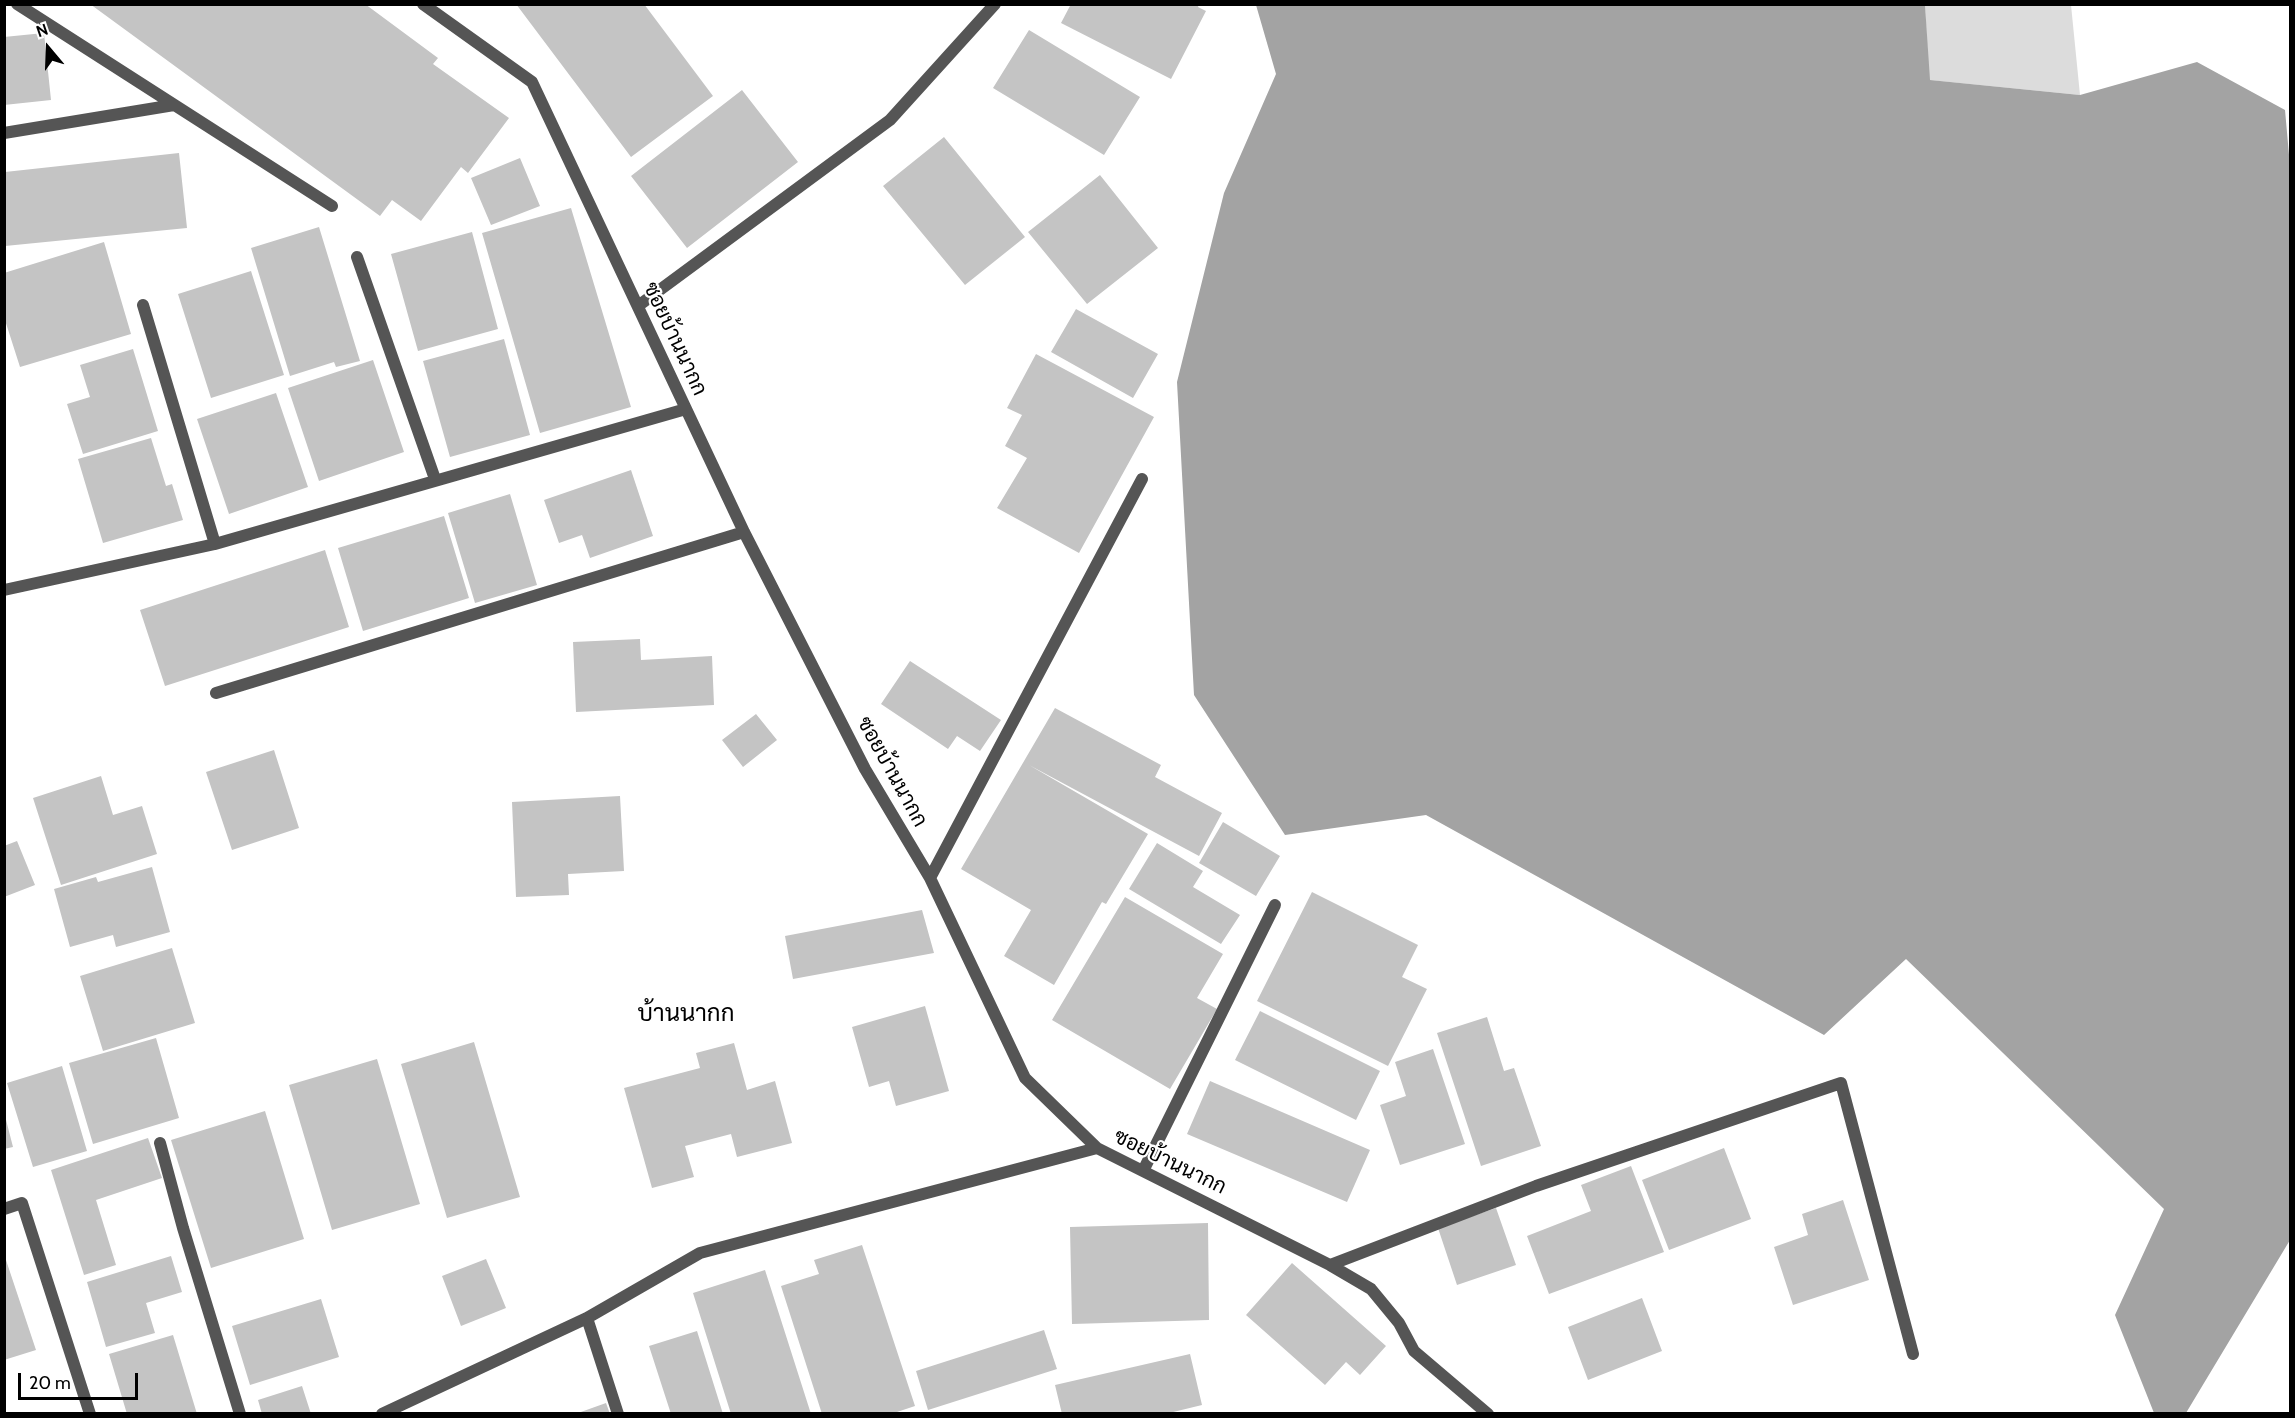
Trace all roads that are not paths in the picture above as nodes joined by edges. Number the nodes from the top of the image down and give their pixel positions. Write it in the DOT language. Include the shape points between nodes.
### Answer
graph roads {
  1 [pos="16,4"];
  2 [pos="423,4"];
  3 [pos="994,4"];
  4 [pos="174,105"];
  5 [pos="4,133"];
  6 [pos="332,206"];
  7 [pos="357,257"];
  8 [pos="143,304"];
  9 [pos="638,306"];
  10 [pos="686,409"];
  11 [pos="435,479"];
  12 [pos="1142,479"];
  13 [pos="744,532"];
  14 [pos="215,544"];
  15 [pos="4,590"];
  16 [pos="216,693"];
  17 [pos="930,878"];
  18 [pos="1275,905"];
  19 [pos="160,1143"];
  20 [pos="1096,1148"];
  21 [pos="1144,1169"];
  22 [pos="4,1209"];
  23 [pos="1330,1265"];
  24 [pos="587,1318"];
  25 [pos="1913,1354"];
  26 [pos="90,1413"];
  27 [pos="240,1413"];
  28 [pos="382,1413"];
  29 [pos="618,1413"];
  30 [pos="1488,1413"];
  1 -- 4 [label="street"];
  2 -- 9 [label="street, ซอยบ้านนากก" via="532,82"];
  3 -- 9 [label="street" via="890,120"];
  4 -- 5 [label="street"];
  4 -- 6 [label="street"];
  7 -- 11 [label="street"];
  8 -- 14 [label="street"];
  9 -- 10 [label="street, ซอยบ้านนากก"];
  10 -- 11 [label="street"];
  10 -- 13 [label="street, ซอยบ้านนากก"];
  11 -- 14 [label="street"];
  12 -- 17 [label="street"];
  13 -- 16 [label="street"];
  13 -- 17 [label="street, ซอยบ้านนากก" via="865,769"];
  14 -- 15 [label="street"];
  17 -- 20 [label="street, ซอยบ้านนากก" via="1025,1078"];
  18 -- 21 [label="street"];
  19 -- 27 [label="street"];
  20 -- 21 [label="street, ซอยบ้านนากก"];
  20 -- 24 [label="street" via="700,1253"];
  21 -- 23 [label="street, ซอยบ้านนากก"];
  22 -- 26 [label="street" via="22,1203"];
  23 -- 25 [label="street" via="1536,1185 1841,1083"];
  23 -- 30 [label="street, ซอยบ้านนากก" via="1371,1289 1399,1323 1414,1351"];
  24 -- 28 [label="street"];
  24 -- 29 [label="street"];
}
